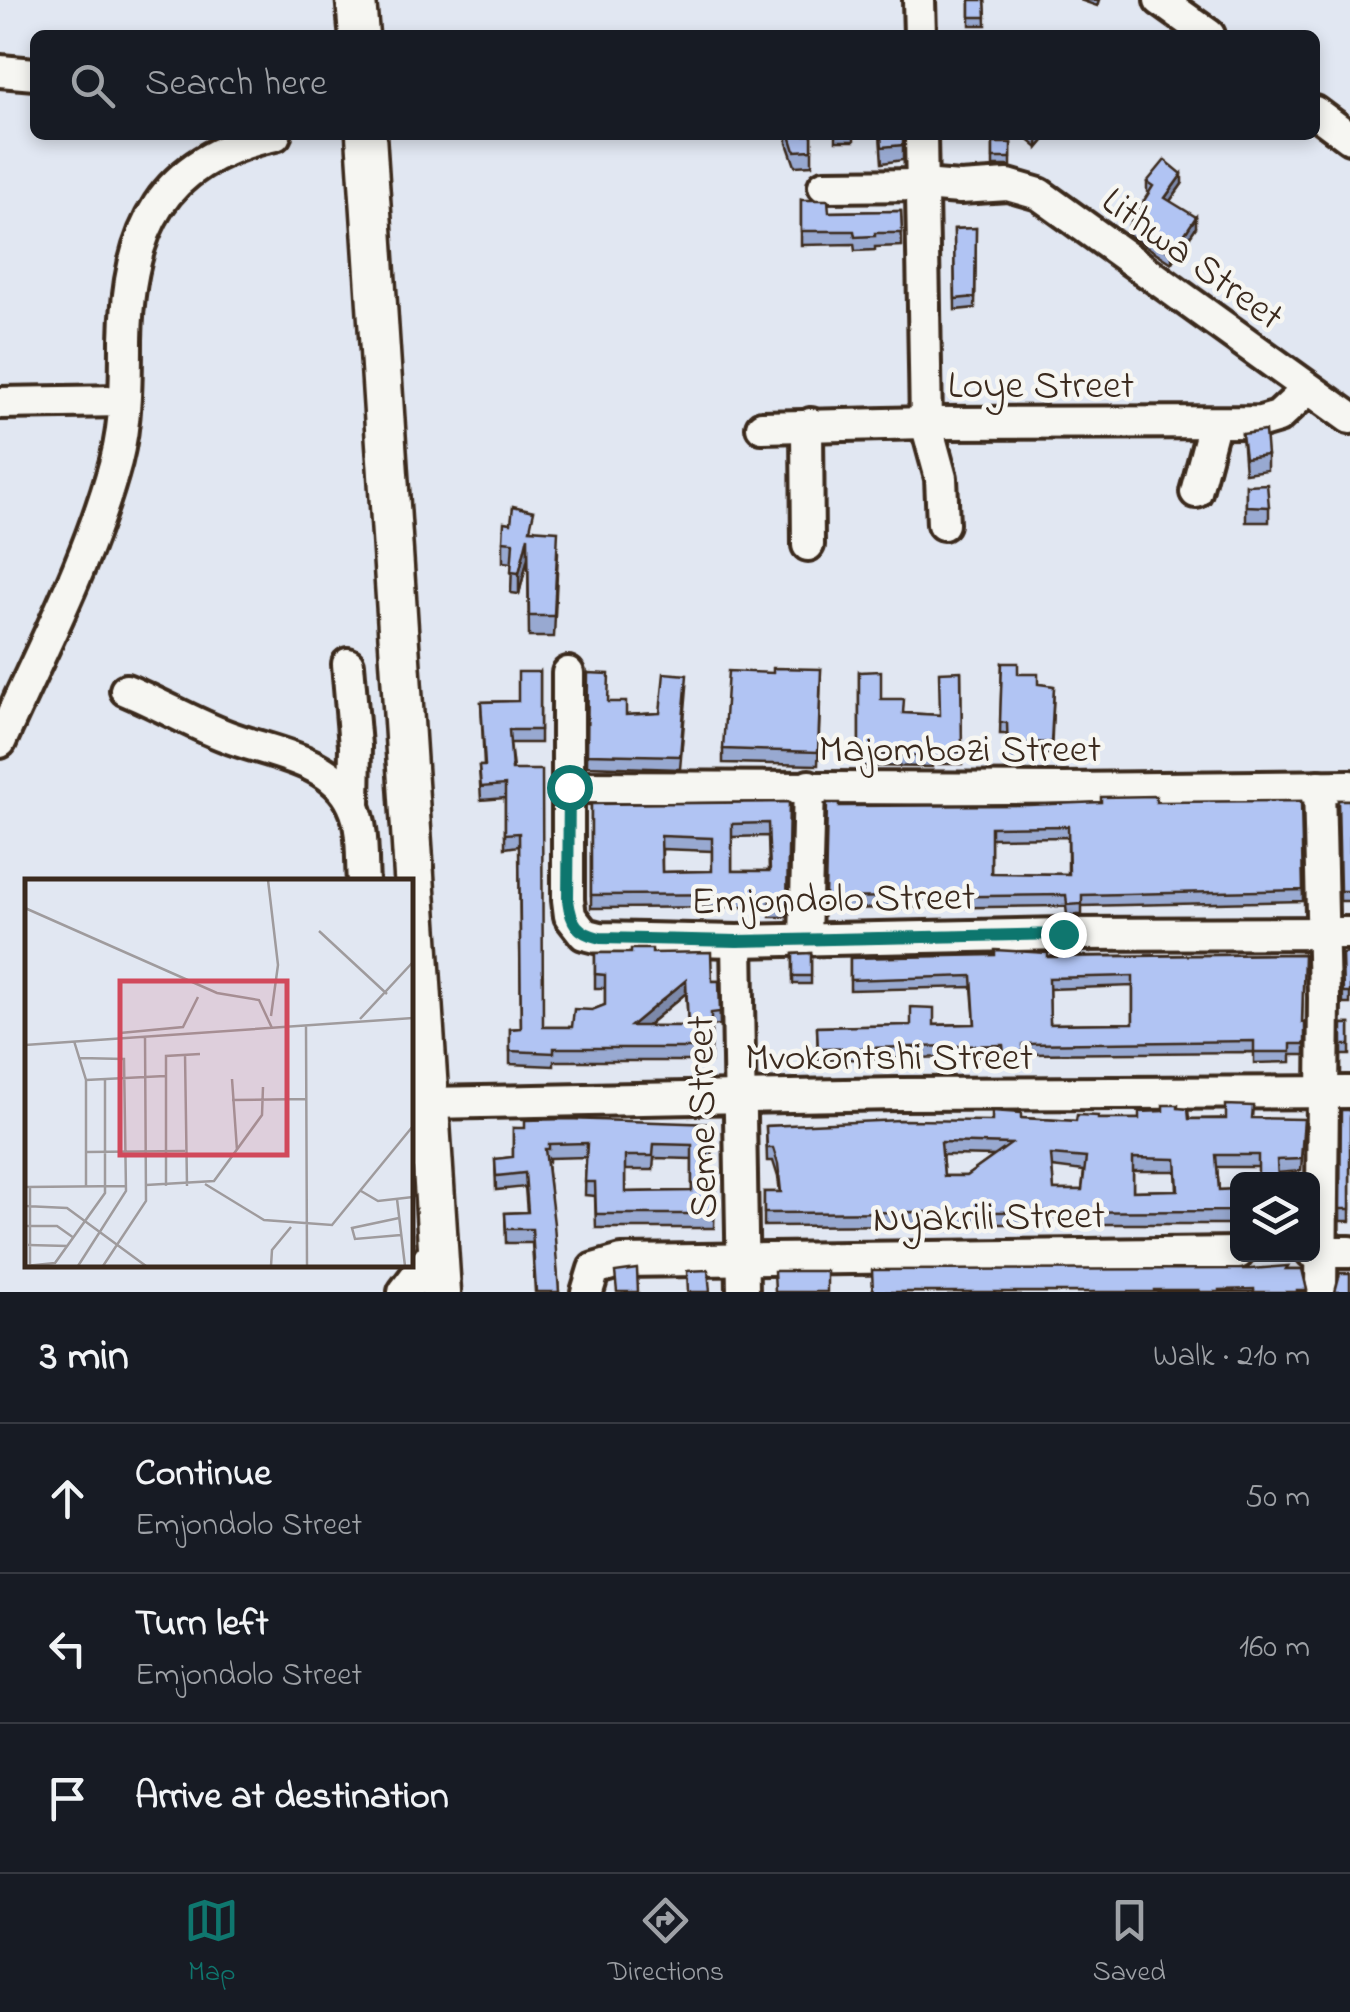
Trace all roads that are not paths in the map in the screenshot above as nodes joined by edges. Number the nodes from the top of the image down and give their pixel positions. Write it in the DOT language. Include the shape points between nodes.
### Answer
graph roads {
  1 [pos="356,0"];
  2 [pos="920,0"];
  3 [pos="1160,0"];
  4 [pos="359,30"];
  5 [pos="920,30"];
  6 [pos="1202,30"];
  7 [pos="0,71"];
  8 [pos="30,74"];
  9 [pos="1320,116"];
  10 [pos="1350,138"];
  11 [pos="258,140"];
  12 [pos="366,140"];
  13 [pos="921,140"];
  14 [pos="922,184"];
  15 [pos="824,186"];
  16 [pos="1308,389"];
  17 [pos="124,401"];
  18 [pos="0,403"];
  19 [pos="1350,418"];
  20 [pos="926,423"];
  21 [pos="811,424"];
  22 [pos="1214,424"];
  23 [pos="762,427"];
  24 [pos="1196,492"];
  25 [pos="943,524"];
  26 [pos="808,545"];
  27 [pos="348,664"];
  28 [pos="568,674"];
  29 [pos="11,686"];
  30 [pos="126,690"];
  31 [pos="0,742"];
  32 [pos="809,786"];
  33 [pos="1319,786"];
  34 [pos="1350,786"];
  35 [pos="569,787"];
  36 [pos="354,805"];
  37 [pos="363,879"];
  38 [pos="1335,932"];
  39 [pos="806,939"];
  40 [pos="737,941"];
  41 [pos="1336,1092"];
  42 [pos="741,1096"];
  43 [pos="429,1103"];
  44 [pos="438,1247"];
  45 [pos="1230,1252"];
  46 [pos="1328,1252"];
  47 [pos="742,1258"];
  48 [pos="394,1267"];
  49 [pos="402,1292"];
  50 [pos="441,1292"];
  51 [pos="587,1292"];
  52 [pos="743,1292"];
  53 [pos="1321,1292"];
  1 -- 4 [label="main road"];
  2 -- 5 [label="street"];
  3 -- 6 [label="street"];
  7 -- 8 [label="street"];
  9 -- 10 [label="street"];
  11 -- 17 [label="street" via="216,152 176,180 149,218 130,300"];
  12 -- 43 [label="main road"];
  13 -- 14 [label="street"];
  14 -- 15 [label="street, Lithwa Street"];
  14 -- 16 [label="street, Lithwa Street" via="1008,184 1039,194"];
  14 -- 20 [label="street"];
  16 -- 19 [label="street, Lithwa Street"];
  16 -- 22 [label="street, Loye Street" via="1278,418"];
  17 -- 18 [label="street"];
  17 -- 29 [label="street" via="108,490"];
  20 -- 21 [label="street, Loye Street"];
  20 -- 22 [label="street, Loye Street"];
  20 -- 25 [label="street" via="941,478"];
  21 -- 23 [label="street, Loye Street"];
  21 -- 26 [label="street"];
  22 -- 24 [label="street"];
  27 -- 36 [label="street"];
  28 -- 35 [label="street, Emjondolo Street"];
  29 -- 31 [label="street"];
  30 -- 36 [label="street" via="228,737 306,763 336,782"];
  32 -- 33 [label="street, Majombozi Street"];
  32 -- 35 [label="street, Majombozi Street"];
  32 -- 39 [label="street"];
  33 -- 34 [label="street, Majombozi Street"];
  33 -- 38 [label="street"];
  35 -- 40 [label="street, Emjondolo Street" via="568,900 576,927 600,938"];
  36 -- 37 [label="street"];
  38 -- 39 [label="street, Emjondolo Street"];
  38 -- 41 [label="street" via="1324,998"];
  39 -- 40 [label="street, Emjondolo Street"];
  40 -- 42 [label="street, Seme Street"];
  41 -- 42 [label="street, Mvokontshi Street"];
  41 -- 46 [label="street"];
  42 -- 43 [label="street, Mvokontshi Street"];
  42 -- 47 [label="street, Seme Street"];
  43 -- 44 [label="main road"];
  44 -- 49 [label="street"];
  44 -- 50 [label="main road"];
  45 -- 47 [label="street, Nyakrili Street"];
  46 -- 53 [label="street"];
  47 -- 51 [label="street, Nyakrili Street" via="622,1260 594,1269"];
  47 -- 52 [label="street, Seme Street"];
  48 -- 49 [label="street"];
}
